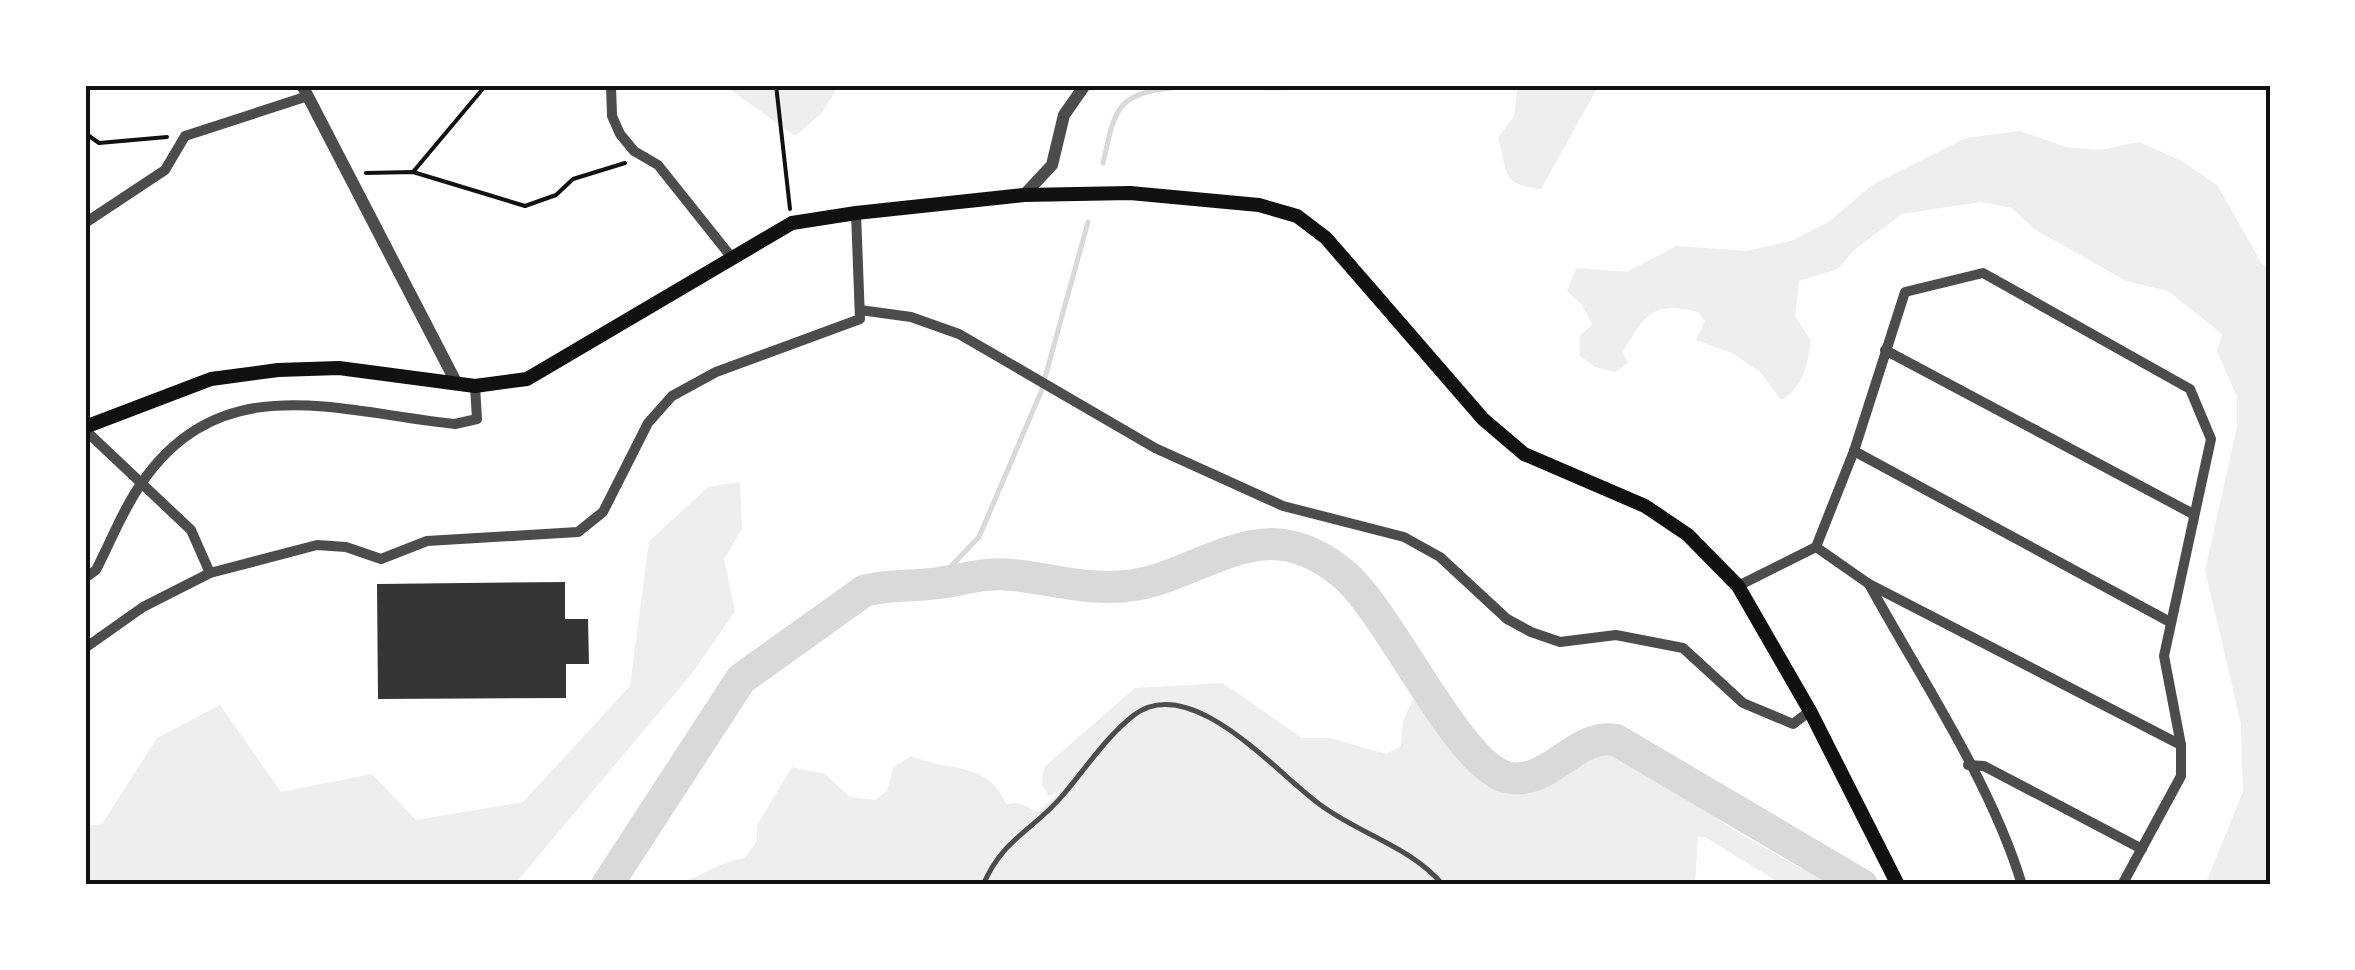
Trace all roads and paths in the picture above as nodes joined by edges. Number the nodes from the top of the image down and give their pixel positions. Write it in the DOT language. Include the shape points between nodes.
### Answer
graph roads {
  1 [pos="486,85"];
  2 [pos="611,85"];
  3 [pos="776,85"];
  4 [pos="1085,85"];
  5 [pos="305,90"];
  6 [pos="85,133"];
  7 [pos="184,136"];
  8 [pos="628,162"];
  9 [pos="346,171"];
  10 [pos="413,172"];
  11 [pos="1024,194"];
  12 [pos="856,213"];
  13 [pos="85,223"];
  14 [pos="792,224"];
  15 [pos="733,259"];
  16 [pos="860,310"];
  17 [pos="1886,350"];
  18 [pos="457,384"];
  19 [pos="475,386"];
  20 [pos="85,429"];
  21 [pos="1854,451"];
  22 [pos="142,482"];
  23 [pos="2192,514"];
  24 [pos="1816,546"];
  25 [pos="210,573"];
  26 [pos="85,578"];
  27 [pos="1869,584"];
  28 [pos="1738,586"];
  29 [pos="2170,622"];
  30 [pos="85,648"];
  31 [pos="1810,712"];
  32 [pos="2181,746"];
  33 [pos="1968,765"];
  34 [pos="2142,848"];
  35 [pos="983,885"];
  36 [pos="1443,885"];
  37 [pos="1898,885"];
  38 [pos="2022,885"];
  39 [pos="2122,885"];
  1 -- 10 [label="path"];
  2 -- 15 [label="street" via="620,134 658,164"];
  3 -- 14 [label="path"];
  4 -- 11 [label="street" via="1064,116 1052,165"];
  5 -- 7 [label="street"];
  5 -- 9 [label="street"];
  6 -- 7 [label="path" via="99,143"];
  7 -- 13 [label="street" via="166,170"];
  8 -- 10 [label="path" via="573,179 556,196 525,206"];
  9 -- 10 [label="path"];
  9 -- 18 [label="street"];
  11 -- 12 [label="main road"];
  11 -- 28 [label="main road" via="1130,194 1260,205 1298,216 1326,238 1483,419 1524,454 1645,506 1688,535"];
  12 -- 14 [label="main road"];
  12 -- 16 [label="street"];
  14 -- 15 [label="main road"];
  15 -- 19 [label="main road" via="526,380"];
  16 -- 25 [label="street" via="860,319 716,372 672,396 648,423 603,512 578,532 427,541 381,559 317,544"];
  16 -- 31 [label="street" via="911,317 959,334 1205,474 1283,506 1404,537 1440,557 1530,632 1560,642 1616,635 1684,648 1742,703 1793,724"];
  17 -- 21 [label="street"];
  17 -- 23 [label="street"];
  17 -- 23 [label="street" via="1904,292 1983,273 2190,388 2211,438"];
  18 -- 19 [label="main road"];
  18 -- 20 [label="main road" via="339,368 278,370 212,379"];
  19 -- 22 [label="street" via="477,418 455,424 298,403 239,408 179,438"];
  20 -- 22 [label="street"];
  21 -- 24 [label="street"];
  21 -- 29 [label="street"];
  22 -- 25 [label="street" via="191,530"];
  22 -- 26 [label="street" via="96,570"];
  23 -- 29 [label="street"];
  24 -- 27 [label="street"];
  24 -- 28 [label="street"];
  25 -- 30 [label="street"];
  27 -- 32 [label="street"];
  27 -- 33 [label="street"];
  28 -- 31 [label="main road"];
  29 -- 32 [label="street" via="2164,656"];
  31 -- 37 [label="main road"];
  32 -- 34 [label="street" via="2181,776"];
  33 -- 34 [label="street" via="1984,766"];
  33 -- 38 [label="street"];
  34 -- 39 [label="street"];
  35 -- 36 [label="lane" via="1000,850 1052,808 1108,739 1138,712 1159,706 1210,717 1322,806 1416,859"];
}
